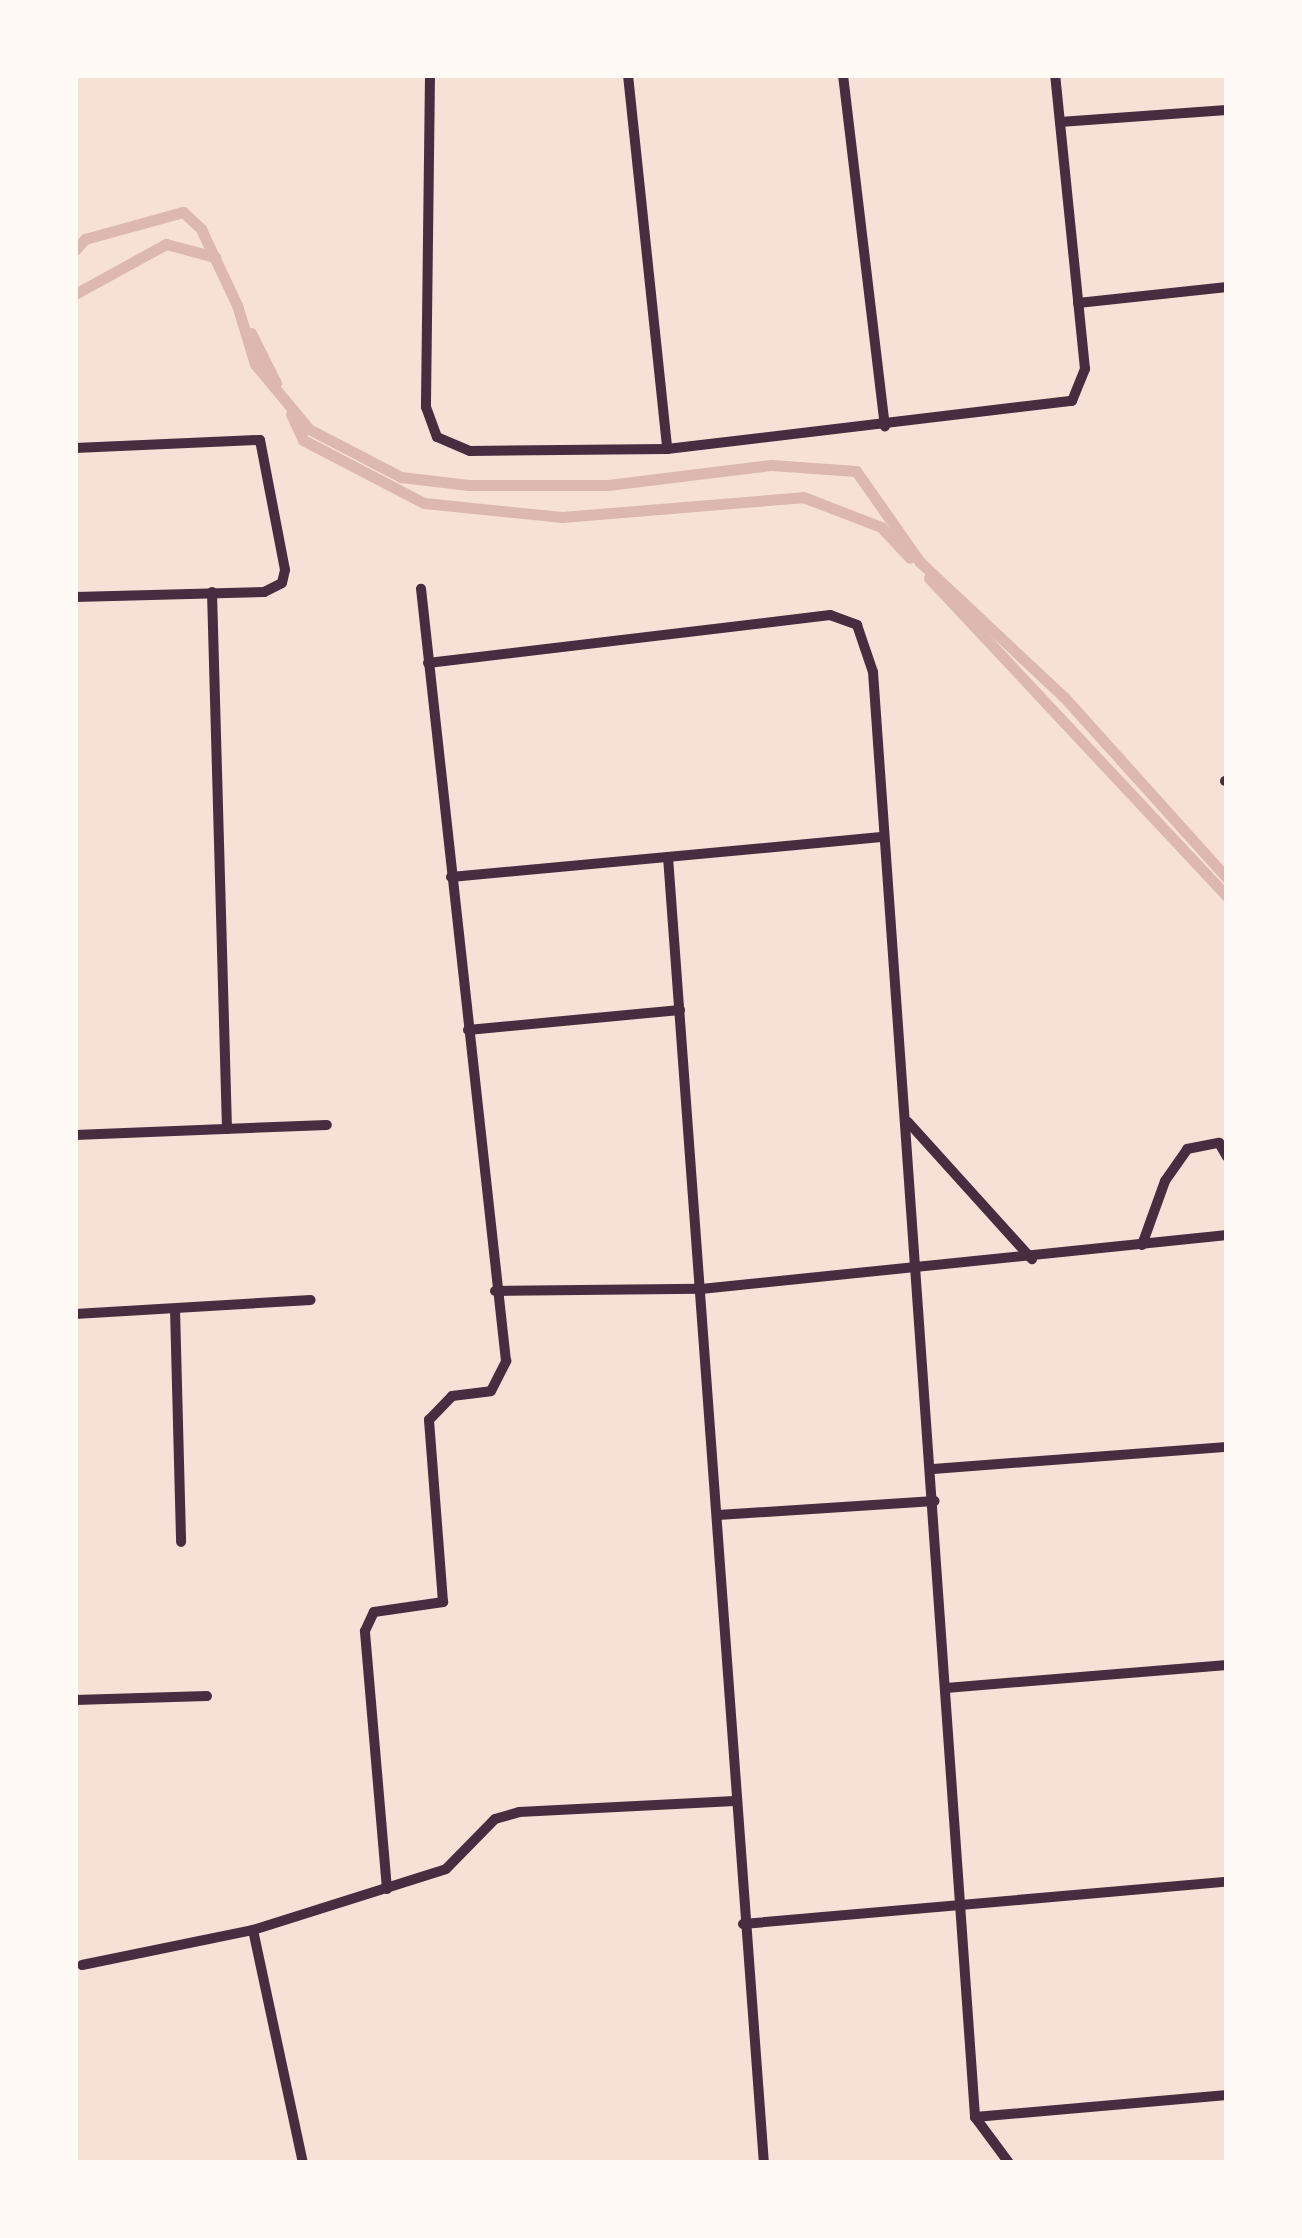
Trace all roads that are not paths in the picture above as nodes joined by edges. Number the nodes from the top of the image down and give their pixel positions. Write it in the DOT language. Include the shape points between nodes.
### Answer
graph roads {
  1 [pos="430,75"];
  2 [pos="628,75"];
  3 [pos="843,75"];
  4 [pos="1055,75"];
  5 [pos="1227,110"];
  6 [pos="1060,122"];
  7 [pos="1227,287"];
  8 [pos="1078,303"];
  9 [pos="885,427"];
  10 [pos="75,448"];
  11 [pos="667,449"];
  12 [pos="420,589"];
  13 [pos="212,592"];
  14 [pos="75,597"];
  15 [pos="428,663"];
  16 [pos="881,838"];
  17 [pos="668,857"];
  18 [pos="451,877"];
  19 [pos="680,1010"];
  20 [pos="468,1030"];
  21 [pos="907,1120"];
  22 [pos="327,1126"];
  23 [pos="227,1129"];
  24 [pos="75,1135"];
  25 [pos="1227,1157"];
  26 [pos="1227,1234"];
  27 [pos="1142,1245"];
  28 [pos="1032,1259"];
  29 [pos="920,1269"];
  30 [pos="701,1289"];
  31 [pos="496,1291"];
  32 [pos="311,1300"];
  33 [pos="175,1308"];
  34 [pos="75,1314"];
  35 [pos="1227,1447"];
  36 [pos="933,1469"];
  37 [pos="935,1501"];
  38 [pos="718,1515"];
  39 [pos="181,1542"];
  40 [pos="1227,1666"];
  41 [pos="946,1688"];
  42 [pos="206,1696"];
  43 [pos="75,1700"];
  44 [pos="735,1801"];
  45 [pos="1227,1882"];
  46 [pos="386,1889"];
  47 [pos="960,1905"];
  48 [pos="743,1924"];
  49 [pos="253,1930"];
  50 [pos="82,1966"];
  51 [pos="1227,2095"];
  52 [pos="974,2117"];
  53 [pos="303,2163"];
  54 [pos="764,2163"];
  55 [pos="1009,2163"];
  1 -- 11 [label="street" via="426,406 436,437 470,451"];
  2 -- 11 [label="street"];
  3 -- 9 [label="street"];
  4 -- 6 [label="street"];
  5 -- 6 [label="street"];
  6 -- 8 [label="street"];
  7 -- 8 [label="street"];
  8 -- 9 [label="street" via="1084,379 1072,402"];
  9 -- 11 [label="street"];
  10 -- 13 [label="street" via="260,440 284,580 264,592"];
  12 -- 15 [label="street"];
  13 -- 14 [label="street"];
  13 -- 23 [label="street"];
  15 -- 16 [label="street" via="830,615 848,619 858,625 874,672"];
  15 -- 18 [label="street"];
  16 -- 17 [label="street"];
  16 -- 21 [label="street"];
  17 -- 18 [label="street"];
  17 -- 19 [label="street"];
  18 -- 20 [label="street"];
  19 -- 20 [label="street"];
  19 -- 30 [label="street"];
  20 -- 31 [label="street"];
  21 -- 28 [label="street"];
  21 -- 29 [label="street"];
  22 -- 23 [label="street"];
  23 -- 24 [label="street"];
  25 -- 27 [label="street" via="1219,1143 1187,1149 1166,1181"];
  26 -- 27 [label="street"];
  27 -- 28 [label="street"];
  28 -- 29 [label="street"];
  29 -- 30 [label="street"];
  29 -- 36 [label="street"];
  30 -- 31 [label="street"];
  30 -- 38 [label="street"];
  31 -- 46 [label="street" via="506,1361 500,1378 491,1390 452,1396 429,1420 443,1602 374,1612 366,1631"];
  32 -- 33 [label="street"];
  33 -- 34 [label="street"];
  33 -- 39 [label="street"];
  35 -- 36 [label="street"];
  36 -- 37 [label="street"];
  37 -- 38 [label="street"];
  37 -- 41 [label="street"];
  38 -- 44 [label="street"];
  40 -- 41 [label="street"];
  41 -- 47 [label="street"];
  42 -- 43 [label="street"];
  44 -- 46 [label="street" via="519,1812 495,1819 446,1869"];
  44 -- 48 [label="street"];
  45 -- 47 [label="street"];
  46 -- 49 [label="street"];
  47 -- 48 [label="street"];
  47 -- 52 [label="street"];
  48 -- 54 [label="street"];
  49 -- 50 [label="street"];
  49 -- 53 [label="street"];
  51 -- 52 [label="street"];
  52 -- 55 [label="street"];
}
